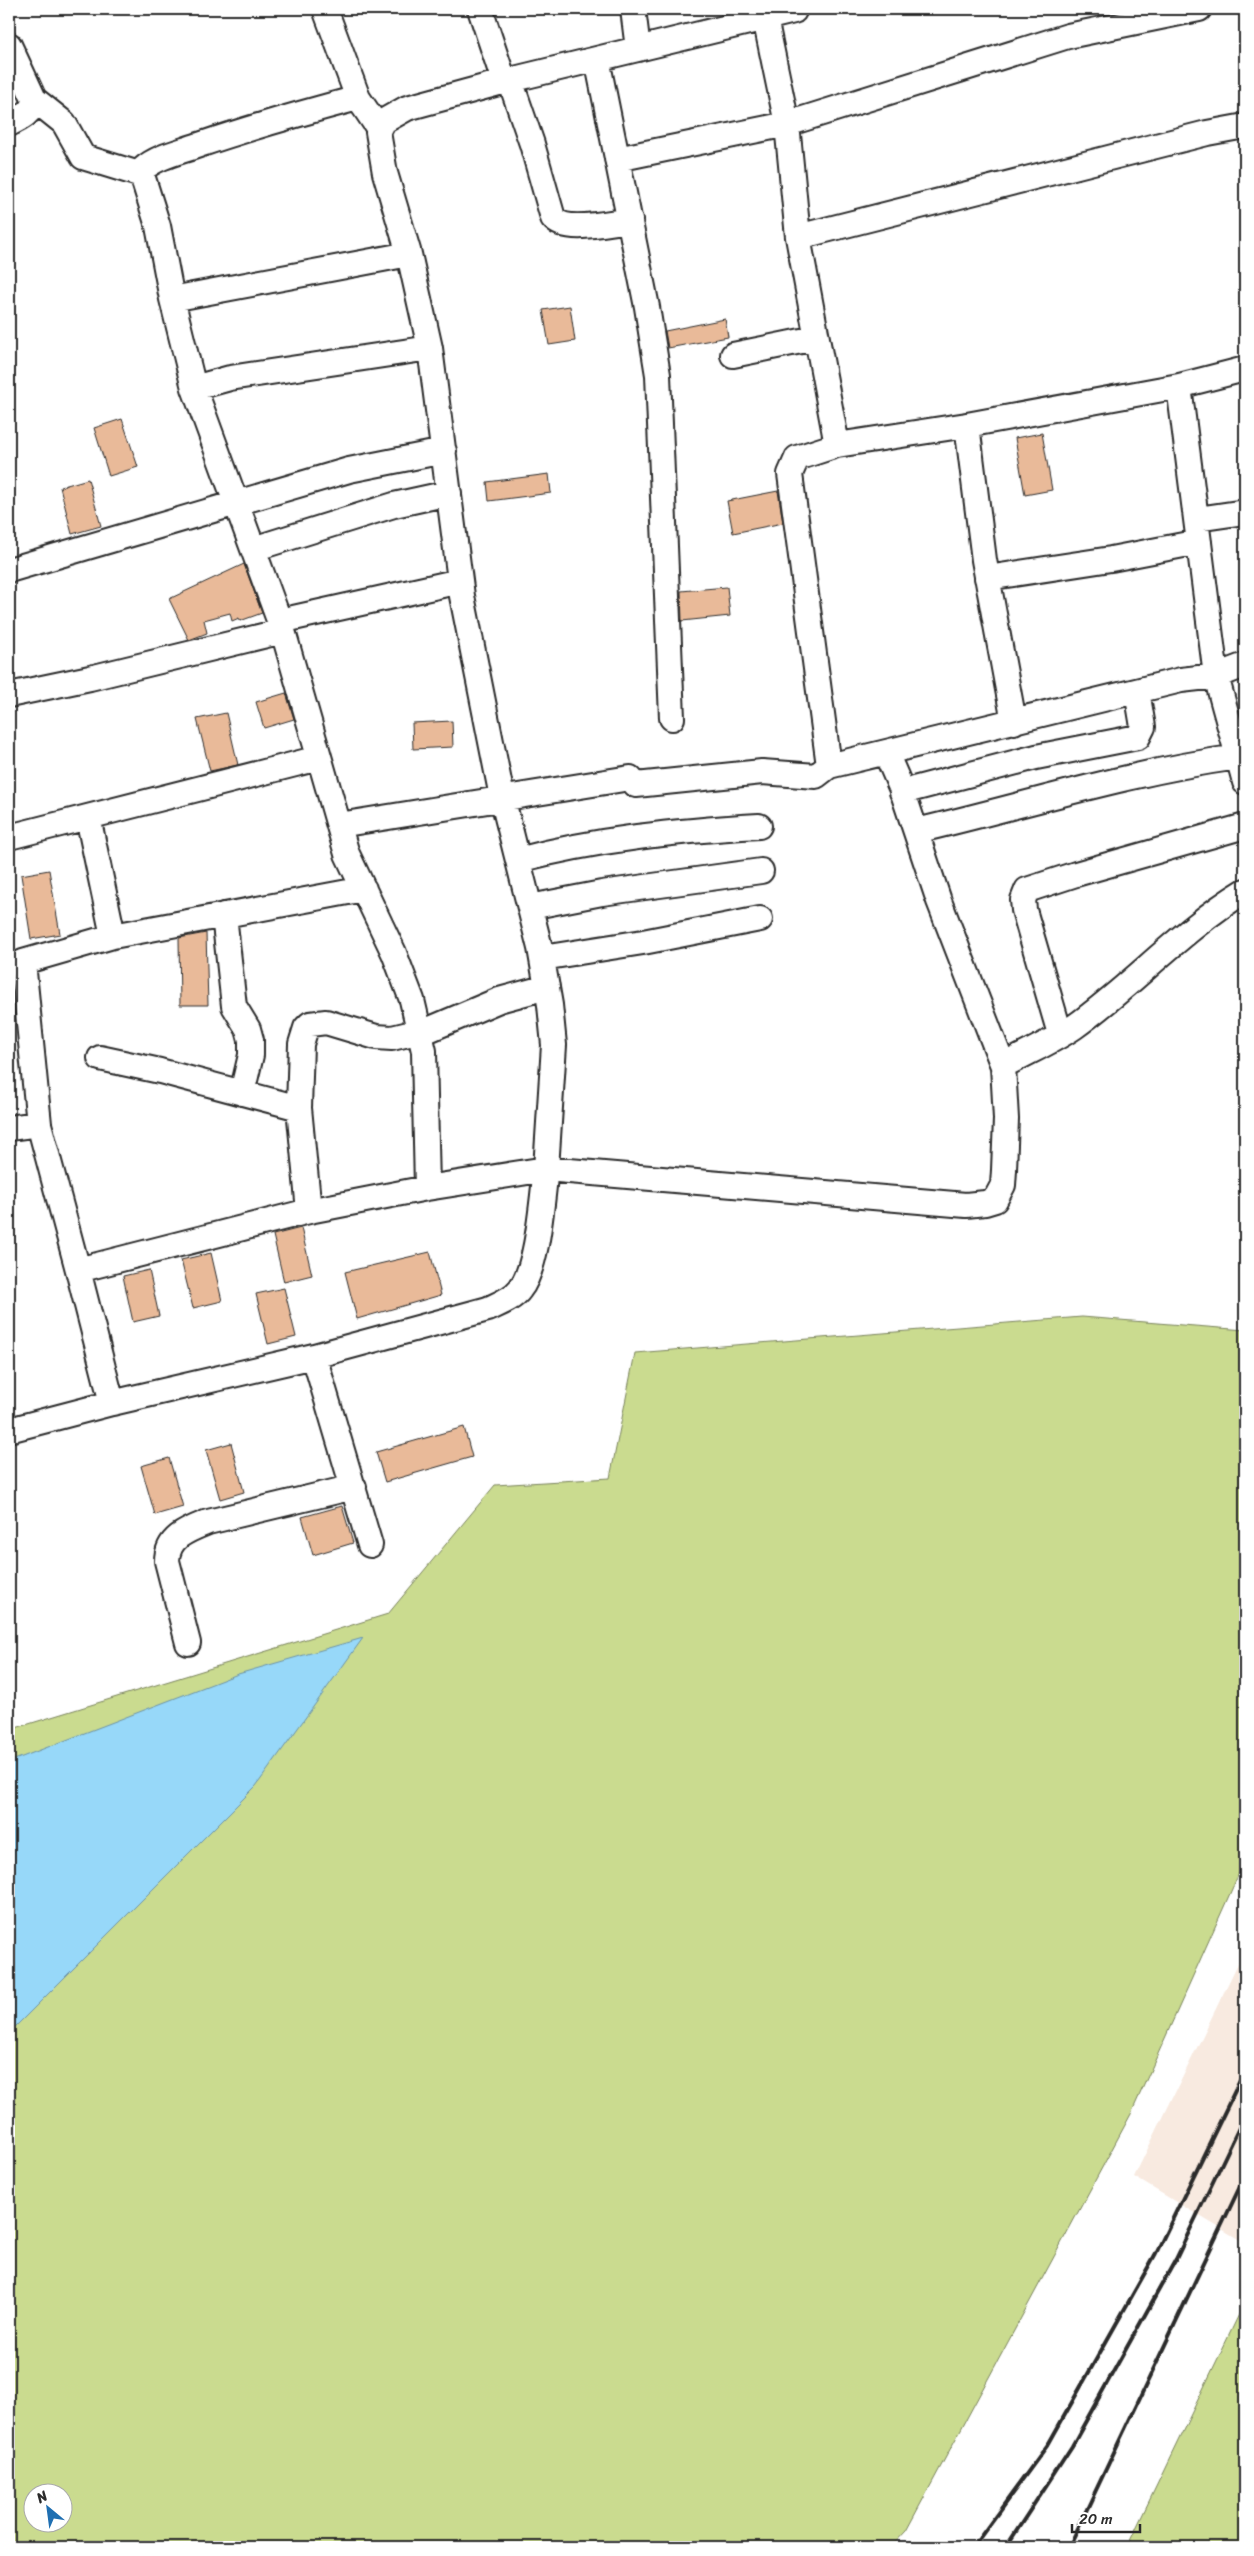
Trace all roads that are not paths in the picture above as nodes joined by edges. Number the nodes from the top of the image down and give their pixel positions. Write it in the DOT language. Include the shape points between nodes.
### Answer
graph roads {
  1 [pos="325,9"];
  2 [pos="480,9"];
  3 [pos="633,9"];
  4 [pos="794,9"];
  5 [pos="1199,9"];
  6 [pos="764,18"];
  7 [pos="638,49"];
  8 [pos="11,56"];
  9 [pos="597,59"];
  10 [pos="507,80"];
  11 [pos="358,98"];
  12 [pos="34,99"];
  13 [pos="9,124"];
  14 [pos="787,124"];
  15 [pos="1245,126"];
  16 [pos="379,129"];
  17 [pos="617,159"];
  18 [pos="142,175"];
  19 [pos="630,220"];
  20 [pos="798,238"];
  21 [pos="409,254"];
  22 [pos="172,299"];
  23 [pos="816,338"];
  24 [pos="430,348"];
  25 [pos="733,355"];
  26 [pos="1245,369"];
  27 [pos="1179,386"];
  28 [pos="194,388"];
  29 [pos="968,425"];
  30 [pos="837,445"];
  31 [pos="444,451"];
  32 [pos="449,493"];
  33 [pos="238,503"];
  34 [pos="1245,512"];
  35 [pos="1198,530"];
  36 [pos="253,549"];
  37 [pos="9,570"];
  38 [pos="987,578"];
  39 [pos="460,581"];
  40 [pos="281,626"];
  41 [pos="1245,665"];
  42 [pos="1216,676"];
  43 [pos="1137,691"];
  44 [pos="9,694"];
  45 [pos="672,718"];
  46 [pos="1014,722"];
  47 [pos="886,753"];
  48 [pos="1238,756"];
  49 [pos="319,758"];
  50 [pos="829,766"];
  51 [pos="1245,782"];
  52 [pos="902,792"];
  53 [pos="502,797"];
  54 [pos="88,817"];
  55 [pos="339,825"];
  56 [pos="759,826"];
  57 [pos="1245,826"];
  58 [pos="916,831"];
  59 [pos="9,837"];
  60 [pos="518,860"];
  61 [pos="761,871"];
  62 [pos="364,889"];
  63 [pos="1245,891"];
  64 [pos="530,907"];
  65 [pos="224,915"];
  66 [pos="760,919"];
  67 [pos="113,936"];
  68 [pos="542,958"];
  69 [pos="16,963"];
  70 [pos="548,987"];
  71 [pos="19,1030"];
  72 [pos="421,1032"];
  73 [pos="1060,1034"];
  74 [pos="100,1058"];
  75 [pos="1003,1066"];
  76 [pos="242,1093"];
  77 [pos="299,1108"];
  78 [pos="39,1124"];
  79 [pos="9,1128"];
  80 [pos="546,1170"];
  81 [pos="426,1188"];
  82 [pos="309,1211"];
  83 [pos="78,1270"];
  84 [pos="314,1356"];
  85 [pos="112,1403"];
  86 [pos="9,1430"];
  87 [pos="354,1487"];
  88 [pos="370,1545"];
  89 [pos="188,1644"];
  1 -- 11 [label="street"];
  2 -- 10 [label="street"];
  3 -- 7 [label="street"];
  4 -- 6 [label="street"];
  5 -- 14 [label="street" via="1068,36"];
  6 -- 7 [label="street"];
  6 -- 14 [label="street"];
  7 -- 9 [label="street"];
  8 -- 12 [label="street"];
  9 -- 10 [label="street"];
  9 -- 17 [label="street"];
  10 -- 16 [label="street" via="407,108 384,121"];
  10 -- 19 [label="street" via="557,223 569,227"];
  11 -- 16 [label="street"];
  11 -- 18 [label="street" via="260,124 165,157 150,163"];
  12 -- 13 [label="street" via="30,110"];
  12 -- 18 [label="street" via="64,123 83,157"];
  14 -- 17 [label="street"];
  14 -- 20 [label="street"];
  15 -- 20 [label="street"];
  16 -- 21 [label="street" via="378,144"];
  17 -- 19 [label="street"];
  18 -- 22 [label="street" via="158,226"];
  19 -- 45 [label="street" via="658,375"];
  20 -- 23 [label="street"];
  21 -- 22 [label="street"];
  21 -- 24 [label="street"];
  22 -- 28 [label="street"];
  23 -- 25 [label="street"];
  23 -- 30 [label="street"];
  24 -- 28 [label="street" via="230,378"];
  24 -- 31 [label="street"];
  26 -- 27 [label="street"];
  27 -- 29 [label="street"];
  27 -- 35 [label="street"];
  28 -- 33 [label="street"];
  29 -- 30 [label="street"];
  29 -- 38 [label="street"];
  30 -- 50 [label="street" via="798,458 790,474"];
  31 -- 32 [label="street"];
  31 -- 33 [label="street" via="349,470"];
  32 -- 36 [label="street" via="394,505"];
  32 -- 39 [label="street"];
  33 -- 36 [label="street"];
  33 -- 37 [label="street"];
  34 -- 35 [label="street"];
  35 -- 38 [label="street" via="1111,559"];
  35 -- 42 [label="street"];
  36 -- 40 [label="street"];
  38 -- 46 [label="street"];
  39 -- 40 [label="street"];
  39 -- 53 [label="street"];
  40 -- 44 [label="street" via="90,678"];
  40 -- 49 [label="street"];
  41 -- 42 [label="street"];
  42 -- 43 [label="street" via="1181,680"];
  42 -- 48 [label="street"];
  43 -- 46 [label="street"];
  43 -- 52 [label="street" via="1143,727 1138,737 1036,756"];
  46 -- 47 [label="street"];
  47 -- 50 [label="street"];
  47 -- 52 [label="street"];
  48 -- 51 [label="street"];
  48 -- 58 [label="street" via="1168,767"];
  49 -- 54 [label="street"];
  49 -- 55 [label="street"];
  50 -- 53 [label="street" via="816,776 762,772 636,785 630,778"];
  52 -- 58 [label="street"];
  53 -- 55 [label="street"];
  53 -- 60 [label="street"];
  54 -- 59 [label="street"];
  54 -- 67 [label="street"];
  55 -- 62 [label="street" via="347,854"];
  56 -- 60 [label="street" via="581,844"];
  57 -- 73 [label="street" via="1027,890 1024,910"];
  58 -- 75 [label="street"];
  60 -- 64 [label="street"];
  61 -- 64 [label="street" via="650,885"];
  62 -- 65 [label="street"];
  62 -- 72 [label="street" via="394,953"];
  63 -- 73 [label="street" via="1220,906 1080,1022"];
  64 -- 68 [label="street"];
  65 -- 67 [label="street"];
  65 -- 76 [label="street" via="234,1006 251,1040 251,1055"];
  66 -- 68 [label="street"];
  67 -- 69 [label="street"];
  68 -- 70 [label="street"];
  69 -- 71 [label="street"];
  70 -- 72 [label="street" via="499,1000"];
  70 -- 80 [label="street" via="554,1045"];
  71 -- 78 [label="street"];
  72 -- 77 [label="street" via="401,1037 376,1037 326,1022 310,1024 303,1032"];
  72 -- 81 [label="street"];
  73 -- 75 [label="street"];
  74 -- 76 [label="street" via="160,1070"];
  75 -- 80 [label="street" via="1006,1119 1003,1185 995,1200 985,1203 966,1205"];
  76 -- 77 [label="street"];
  77 -- 82 [label="street"];
  78 -- 79 [label="street"];
  78 -- 83 [label="street"];
  80 -- 81 [label="street"];
  80 -- 84 [label="street" via="534,1254 520,1289 503,1303"];
  81 -- 82 [label="street"];
  82 -- 83 [label="street"];
  83 -- 85 [label="street"];
  84 -- 85 [label="street"];
  84 -- 87 [label="street"];
  85 -- 86 [label="street"];
  87 -- 88 [label="street"];
  87 -- 89 [label="street" via="208,1522 172,1541 167,1550 167,1560"];
}
